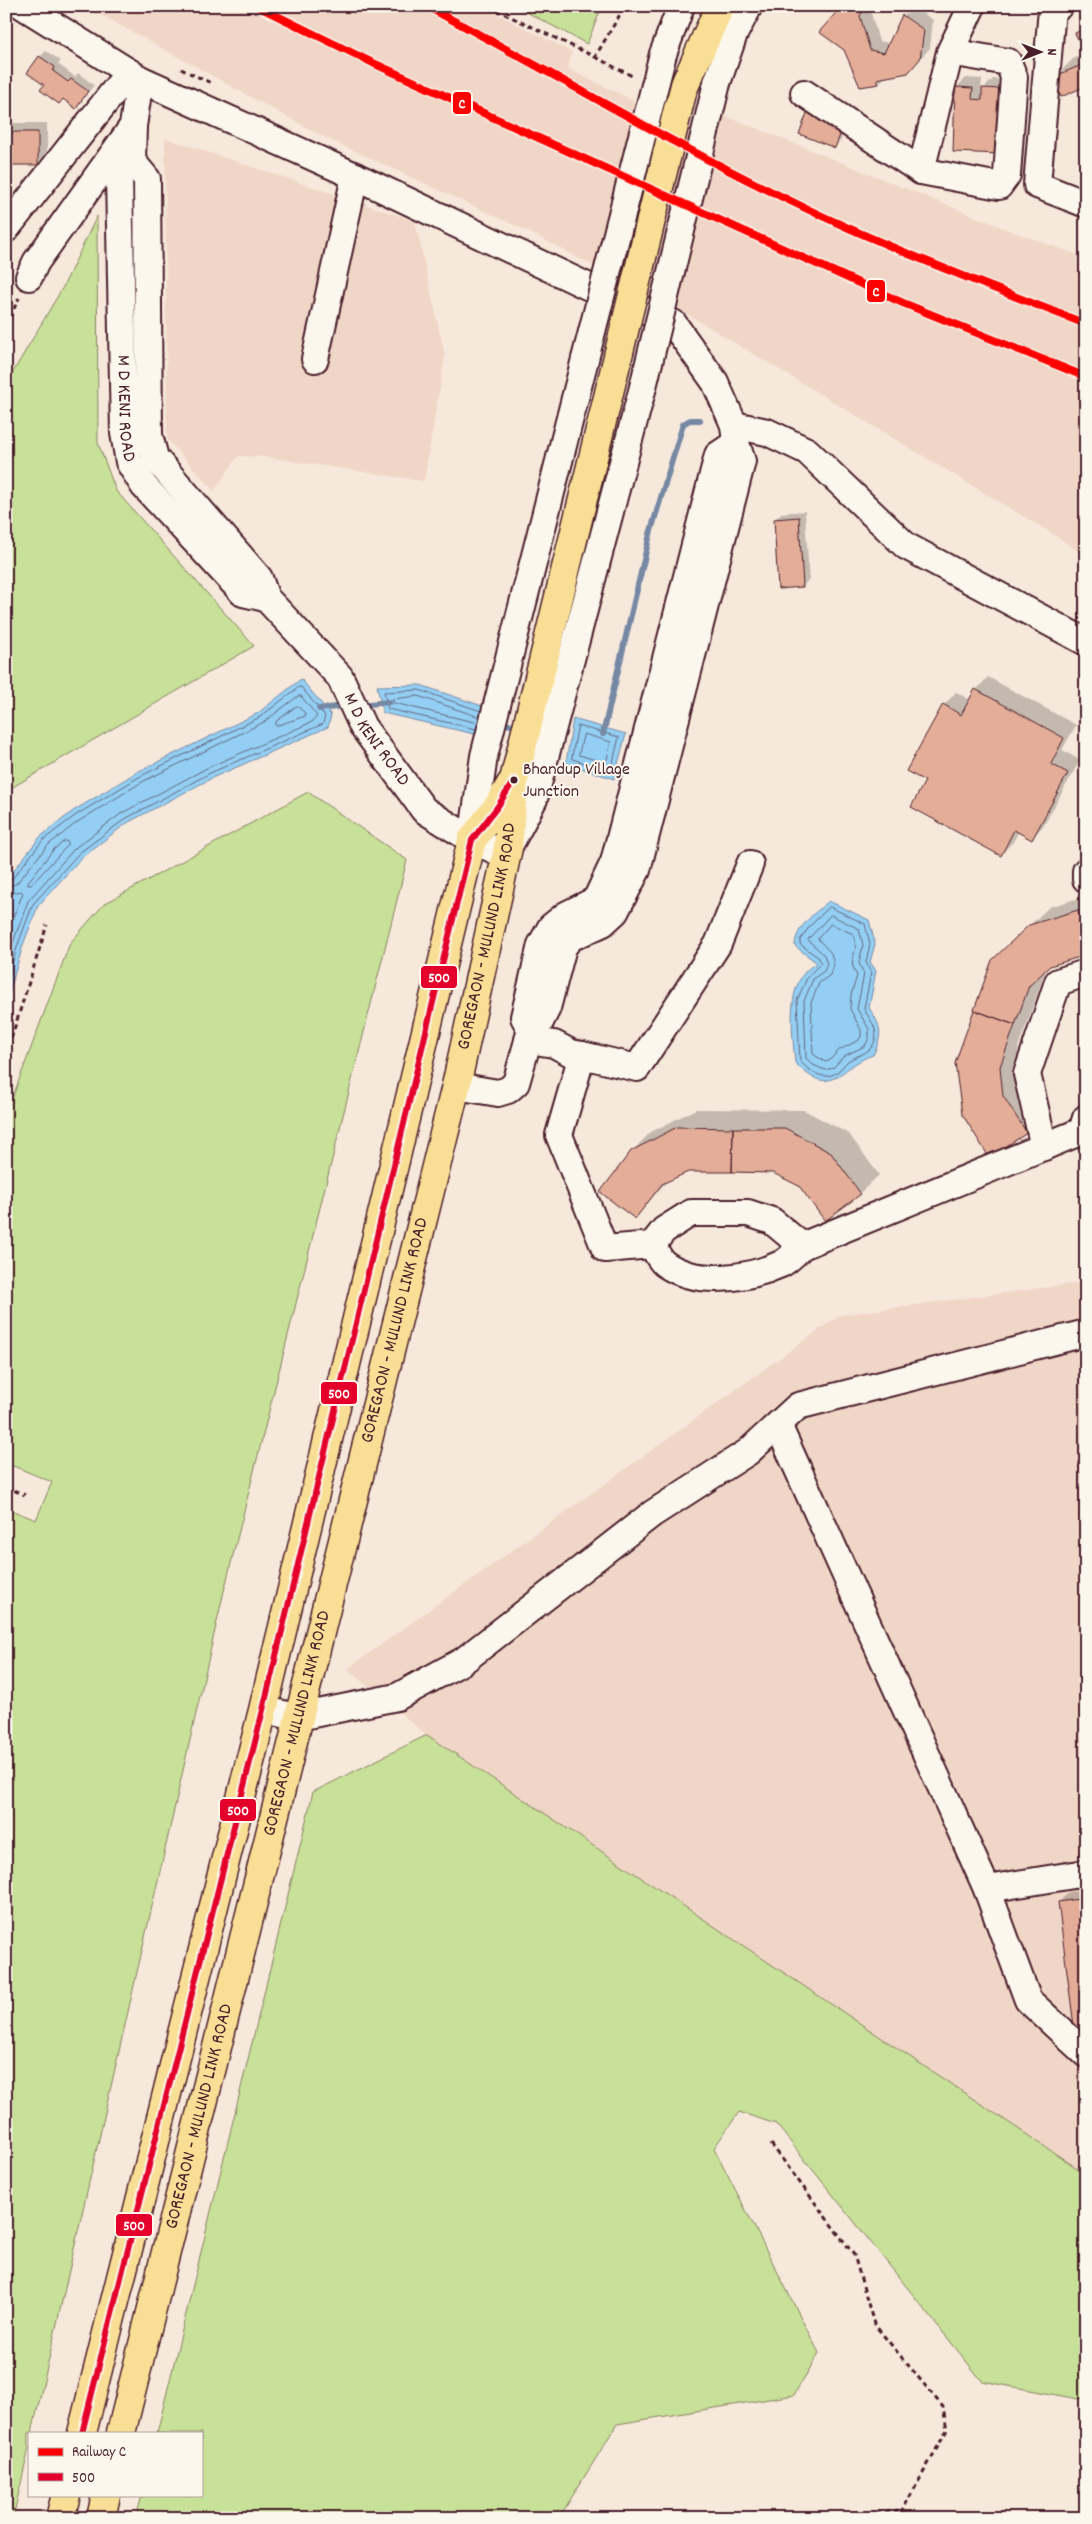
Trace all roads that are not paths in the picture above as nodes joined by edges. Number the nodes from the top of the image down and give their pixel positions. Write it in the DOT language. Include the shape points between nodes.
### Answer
graph roads {
  1 [pos="23,6"];
  2 [pos="682,6"];
  3 [pos="720,6"];
  4 [pos="749,6"];
  5 [pos="972,6"];
  6 [pos="1059,6"];
  7 [pos="950,52"];
  8 [pos="134,75"];
  9 [pos="804,93"];
  10 [pos="134,126"];
  11 [pos="921,171"];
  12 [pos="355,176"];
  13 [pos="1086,204"];
  14 [pos="6,229"];
  15 [pos="29,277"];
  16 [pos="315,359"];
  17 [pos="735,434"];
  18 [pos="1086,642"];
  19 [pos="547,706"];
  20 [pos="516,772"];
  21 [pos="472,840"];
  22 [pos="507,851"];
  23 [pos="750,864"];
  24 [pos="1086,871"];
  25 [pos="1086,879"];
  26 [pos="1086,972"];
  27 [pos="528,1041"];
  28 [pos="576,1054"];
  29 [pos="456,1086"];
  30 [pos="1086,1118"];
  31 [pos="1044,1147"];
  32 [pos="652,1245"];
  33 [pos="802,1246"];
  34 [pos="1086,1333"];
  35 [pos="778,1425"];
  36 [pos="263,1710"];
  37 [pos="298,1717"];
  38 [pos="1086,1873"];
  39 [pos="987,1889"];
  40 [pos="1086,2054"];
  41 [pos="82,2432"];
  42 [pos="122,2432"];
  43 [pos="66,2496"];
  44 [pos="106,2496"];
  45 [pos="60,2518"];
  46 [pos="101,2518"];
  1 -- 8 [label="street"];
  2 -- 21 [label="street, bridge" via="662,54 484,756"];
  3 -- 19 [label="main road, bridge" via="679,105 619,352"];
  4 -- 19 [label="street, bridge" via="734,34 717,84 643,387"];
  5 -- 7 [label="street"];
  6 -- 13 [label="street" via="1052,9 1037,185"];
  7 -- 11 [label="street"];
  7 -- 11 [label="street" via="1008,62 1014,78 1007,175 998,186"];
  8 -- 10 [label="street, M D KENI ROAD"];
  8 -- 12 [label="street"];
  8 -- 14 [label="street"];
  9 -- 11 [label="street"];
  10 -- 15 [label="street" via="36,262"];
  10 -- 21 [label="street, M D KENI ROAD" via="132,161 119,176 124,433 129,462 144,486 243,593 266,598 340,677 363,727 424,810"];
  12 -- 16 [label="street"];
  12 -- 17 [label="street" via="587,286 673,322 715,382"];
  17 -- 18 [label="street" via="767,432 807,451 906,546"];
  17 -- 27 [label="street" via="742,461 625,866 605,906 603,923 562,931 563,947 540,996 540,1022"];
  19 -- 20 [label="main road"];
  19 -- 22 [label="street" via="545,757 534,800"];
  20 -- 21 [label="main road, GOREGAON - MULUND LINK ROAD" via="498,806"];
  20 -- 22 [label="main road, GOREGAON - MULUND LINK ROAD"];
  21 -- 22 [label="street, M D KENI ROAD"];
  21 -- 36 [label="main road, GOREGAON - MULUND LINK ROAD"];
  22 -- 29 [label="main road, GOREGAON - MULUND LINK ROAD"];
  23 -- 28 [label="street" via="718,944 637,1068"];
  24 -- 25 [label="street"];
  26 -- 31 [label="street" via="1058,982 1027,1074"];
  27 -- 28 [label="street" via="550,1059"];
  27 -- 29 [label="street" via="516,1083 508,1090 498,1093"];
  28 -- 32 [label="street" via="559,1135 605,1249"];
  29 -- 37 [label="main road, GOREGAON - MULUND LINK ROAD"];
  30 -- 31 [label="street" via="1082,1131"];
  31 -- 33 [label="street"];
  32 -- 33 [label="street" via="664,1230 691,1214 748,1214 772,1221"];
  32 -- 33 [label="street" via="664,1264 688,1276 719,1278 746,1275 782,1263"];
  34 -- 35 [label="street" via="798,1406"];
  35 -- 37 [label="street" via="748,1452 652,1514 464,1661 397,1697"];
  35 -- 39 [label="street"];
  36 -- 37 [label="street"];
  36 -- 41 [label="main road, GOREGAON - MULUND LINK ROAD"];
  37 -- 42 [label="main road, GOREGAON - MULUND LINK ROAD"];
  38 -- 39 [label="street"];
  39 -- 40 [label="street" via="1028,2000"];
  43 -- 45 [label="main road"];
  44 -- 46 [label="main road"];
}
